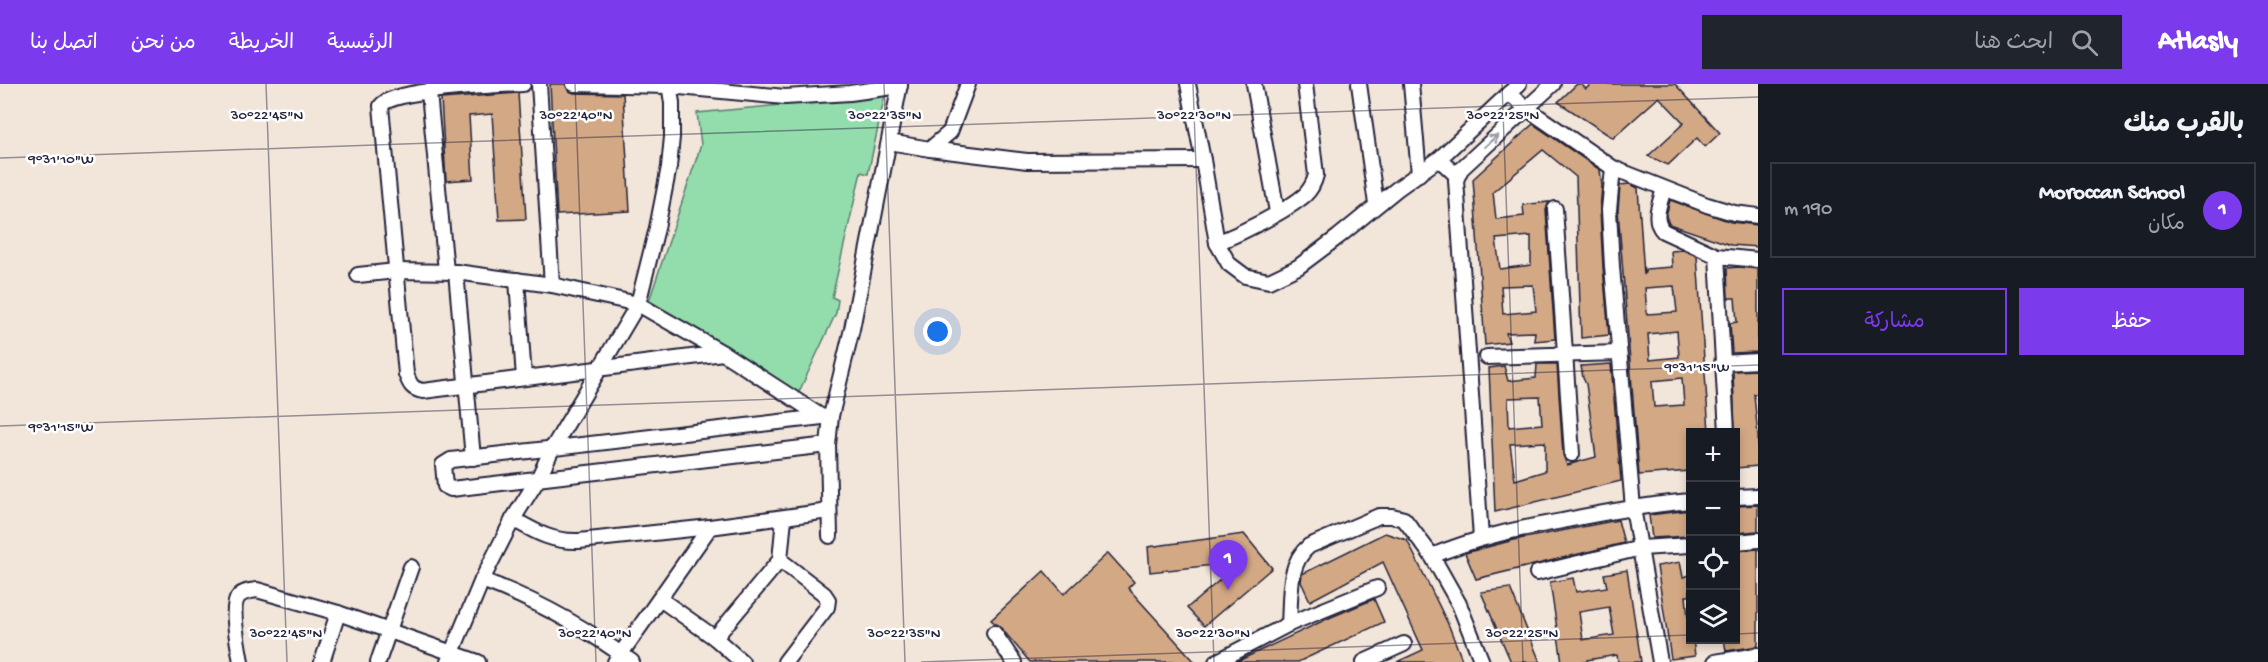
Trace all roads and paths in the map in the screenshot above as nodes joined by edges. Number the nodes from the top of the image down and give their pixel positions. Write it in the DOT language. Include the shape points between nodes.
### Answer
graph roads {
  1 [pos="524,84"];
  2 [pos="539,84"];
  3 [pos="574,84"];
  4 [pos="968,84"];
  5 [pos="1188,84"];
  6 [pos="1254,84"];
  7 [pos="1305,84"];
  8 [pos="1359,84"];
  9 [pos="1411,84"];
  10 [pos="1554,84"];
  11 [pos="669,85"];
  12 [pos="900,85"];
  13 [pos="734,88"];
  14 [pos="1514,88"];
  15 [pos="850,89"];
  16 [pos="785,90"];
  17 [pos="429,93"];
  18 [pos="1526,108"];
  19 [pos="889,142"];
  20 [pos="930,149"];
  21 [pos="1439,159"];
  22 [pos="1203,160"];
  23 [pos="1613,168"];
  24 [pos="1419,174"];
  25 [pos="1457,176"];
  26 [pos="1664,189"];
  27 [pos="1376,204"];
  28 [pos="1556,209"];
  29 [pos="1277,212"];
  30 [pos="1758,216"];
  31 [pos="1217,243"];
  32 [pos="1717,256"];
  33 [pos="1758,260"];
  34 [pos="396,271"];
  35 [pos="451,271"];
  36 [pos="358,275"];
  37 [pos="517,280"];
  38 [pos="552,285"];
  39 [pos="638,304"];
  40 [pos="723,353"];
  41 [pos="1564,353"];
  42 [pos="1619,353"];
  43 [pos="1486,357"];
  44 [pos="1758,361"];
  45 [pos="1722,363"];
  46 [pos="600,369"];
  47 [pos="524,378"];
  48 [pos="468,385"];
  49 [pos="826,416"];
  50 [pos="1727,428"];
  51 [pos="828,445"];
  52 [pos="552,449"];
  53 [pos="1572,454"];
  54 [pos="473,458"];
  55 [pos="538,479"];
  56 [pos="1758,496"];
  57 [pos="1740,497"];
  58 [pos="1686,501"];
  59 [pos="1633,508"];
  60 [pos="829,511"];
  61 [pos="784,518"];
  62 [pos="513,519"];
  63 [pos="710,527"];
  64 [pos="830,536"];
  65 [pos="1481,538"];
  66 [pos="1758,540"];
  67 [pos="1740,542"];
  68 [pos="1686,545"];
  69 [pos="1641,549"];
  70 [pos="1432,556"];
  71 [pos="780,560"];
  72 [pos="411,567"];
  73 [pos="1538,573"];
  74 [pos="482,580"];
  75 [pos="1377,588"];
  76 [pos="660,598"];
  77 [pos="338,613"];
  78 [pos="1289,624"];
  79 [pos="388,631"];
  80 [pos="994,633"];
  81 [pos="715,638"];
  82 [pos="1404,644"];
  83 [pos="1758,655"];
  84 [pos="450,657"];
  85 [pos="618,657"];
  86 [pos="241,662"];
  87 [pos="322,662"];
  88 [pos="378,662"];
  89 [pos="478,662"];
  90 [pos="633,662"];
  91 [pos="742,662"];
  92 [pos="785,662"];
  93 [pos="1014,662"];
  94 [pos="1216,662"];
  95 [pos="1364,662"];
  96 [pos="1482,662"];
  97 [pos="1660,662"];
  98 [pos="1715,662"];
  1 -- 17 [label="street"];
  2 -- 38 [label="street"];
  3 -- 11 [label="street"];
  4 -- 20 [label="street" via="950,132"];
  5 -- 22 [label="street"];
  6 -- 29 [label="street"];
  7 -- 29 [label="street" via="1316,175 1305,195"];
  8 -- 27 [label="street"];
  9 -- 24 [label="street"];
  10 -- 18 [label="street"];
  11 -- 13 [label="street"];
  11 -- 39 [label="street" via="669,167"];
  12 -- 15 [label="street"];
  12 -- 19 [label="street"];
  13 -- 16 [label="street"];
  14 -- 18 [label="street"];
  14 -- 21 [label="street"];
  15 -- 16 [label="street"];
  17 -- 34 [label="street" via="393,98 381,106"];
  17 -- 35 [label="street"];
  18 -- 23 [label="street"];
  25 -- 18 [label="street, one-way"];
  19 -- 20 [label="street"];
  19 -- 49 [label="street" via="852,329"];
  20 -- 22 [label="street" via="1027,161"];
  21 -- 24 [label="street"];
  21 -- 25 [label="street"];
  22 -- 31 [label="street"];
  23 -- 26 [label="street"];
  23 -- 42 [label="street" via="1609,210"];
  24 -- 27 [label="street"];
  25 -- 65 [label="street"];
  26 -- 30 [label="street" via="1716,208"];
  26 -- 32 [label="street" via="1657,218 1659,226"];
  27 -- 31 [label="street" via="1298,267 1269,281 1245,276 1229,264"];
  28 -- 41 [label="street"];
  29 -- 31 [label="street"];
  32 -- 33 [label="street"];
  32 -- 45 [label="street"];
  34 -- 35 [label="street"];
  34 -- 36 [label="street"];
  34 -- 48 [label="street" via="410,384 423,391"];
  35 -- 37 [label="street"];
  35 -- 48 [label="street"];
  37 -- 38 [label="street"];
  37 -- 47 [label="street"];
  38 -- 39 [label="street"];
  39 -- 40 [label="street"];
  39 -- 46 [label="street"];
  40 -- 46 [label="street"];
  40 -- 49 [label="street"];
  41 -- 42 [label="street"];
  41 -- 43 [label="street"];
  41 -- 53 [label="street"];
  42 -- 59 [label="street"];
  44 -- 45 [label="street"];
  45 -- 50 [label="street"];
  46 -- 47 [label="street"];
  46 -- 52 [label="street"];
  47 -- 48 [label="street"];
  48 -- 54 [label="street"];
  49 -- 51 [label="street"];
  49 -- 52 [label="street"];
  51 -- 55 [label="street"];
  51 -- 60 [label="street"];
  52 -- 54 [label="street"];
  52 -- 55 [label="street"];
  54 -- 55 [label="street" via="451,460 443,465 448,489"];
  55 -- 62 [label="street"];
  56 -- 57 [label="street"];
  58 -- 59 [label="street"];
  59 -- 65 [label="street"];
  59 -- 69 [label="street"];
  60 -- 61 [label="street"];
  60 -- 64 [label="street"];
  61 -- 63 [label="street"];
  61 -- 71 [label="street"];
  62 -- 63 [label="street" via="561,542"];
  62 -- 74 [label="street"];
  63 -- 76 [label="street"];
  65 -- 70 [label="street"];
  66 -- 67 [label="street"];
  68 -- 69 [label="street"];
  69 -- 73 [label="street"];
  69 -- 97 [label="street"];
  70 -- 78 [label="street" via="1404,519 1392,516 1379,516 1309,546 1294,566"];
  70 -- 96 [label="street" via="1459,604"];
  71 -- 81 [label="street"];
  71 -- 92 [label="street" via="828,600 827,607"];
  72 -- 79 [label="street"];
  74 -- 84 [label="street"];
  74 -- 85 [label="street" via="574,623"];
  75 -- 78 [label="street"];
  76 -- 81 [label="street"];
  76 -- 85 [label="street"];
  77 -- 79 [label="street"];
  77 -- 86 [label="street" via="257,590 246,591 235,602"];
  77 -- 87 [label="street"];
  78 -- 94 [label="street"];
  79 -- 84 [label="street"];
  79 -- 88 [label="street"];
  80 -- 93 [label="street"];
  81 -- 91 [label="street"];
  82 -- 95 [label="street"];
  83 -- 98 [label="street"];
  84 -- 89 [label="street"];
  85 -- 90 [label="street"];
}
